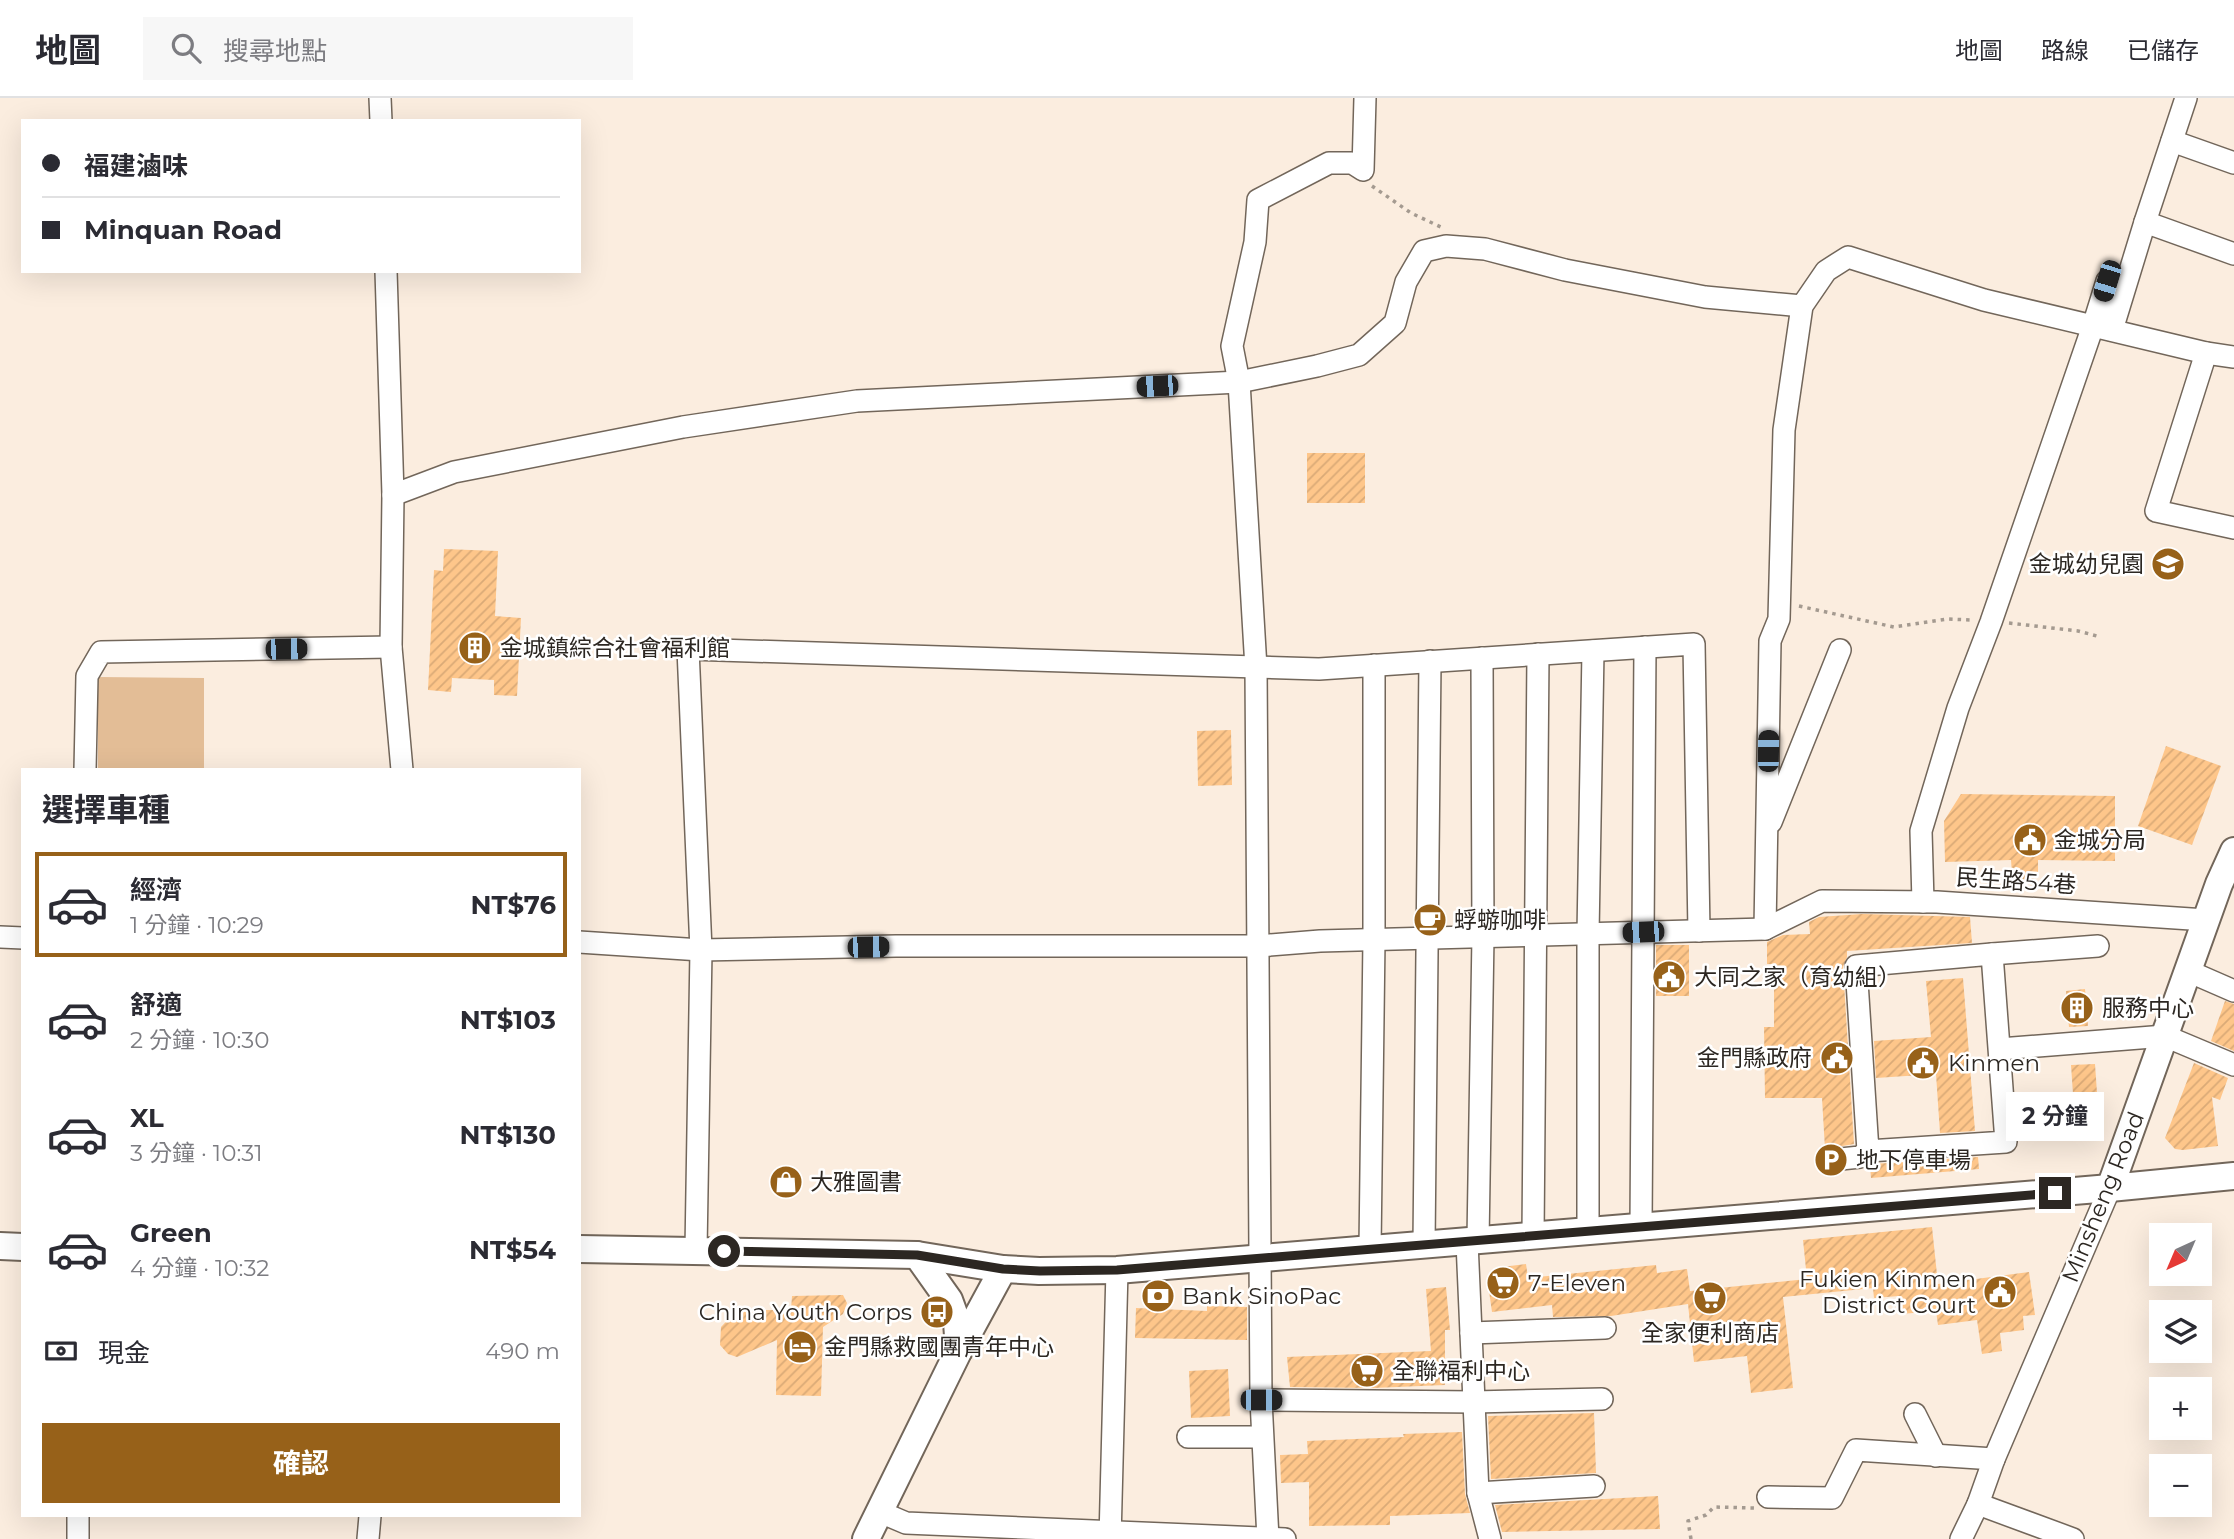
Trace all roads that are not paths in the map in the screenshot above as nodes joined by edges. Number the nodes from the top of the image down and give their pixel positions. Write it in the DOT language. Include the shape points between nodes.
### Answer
graph roads {
  1 [pos="380,98"];
  2 [pos="1365,98"];
  3 [pos="2186,98"];
  4 [pos="381,119"];
  5 [pos="2172,141"];
  6 [pos="2234,163"];
  7 [pos="2145,222"];
  8 [pos="2234,254"];
  9 [pos="386,273"];
  10 [pos="2107,281"];
  11 [pos="1802,306"];
  12 [pos="2102,328"];
  13 [pos="2206,353"];
  14 [pos="2234,357"];
  15 [pos="1240,382"];
  16 [pos="393,495"];
  17 [pos="2234,528"];
  18 [pos="391,647"];
  19 [pos="1646,647"];
  20 [pos="1840,650"];
  21 [pos="1593,651"];
  22 [pos="1538,654"];
  23 [pos="1482,658"];
  24 [pos="1430,661"];
  25 [pos="1374,665"];
  26 [pos="1256,668"];
  27 [pos="85,768"];
  28 [pos="402,768"];
  29 [pos="1767,834"];
  30 [pos="2234,851"];
  31 [pos="1923,902"];
  32 [pos="2206,920"];
  33 [pos="1765,929"];
  34 [pos="1699,931"];
  35 [pos="1643,932"];
  36 [pos="1588,934"];
  37 [pos="1536,935"];
  38 [pos="1483,936"];
  39 [pos="0,937"];
  40 [pos="21,938"];
  41 [pos="1428,938"];
  42 [pos="1374,939"];
  43 [pos="581,942"];
  44 [pos="1258,946"];
  45 [pos="2098,947"];
  46 [pos="701,950"];
  47 [pos="1993,954"];
  48 [pos="2188,971"];
  49 [pos="2234,991"];
  50 [pos="2165,1036"];
  51 [pos="2000,1049"];
  52 [pos="2234,1065"];
  53 [pos="1868,1151"];
  54 [pos="1831,1160"];
  55 [pos="2234,1176"];
  56 [pos="2110,1188"];
  57 [pos="1641,1227"];
  58 [pos="1588,1231"];
  59 [pos="1532,1236"];
  60 [pos="1473,1241"];
  61 [pos="1424,1245"];
  62 [pos="0,1246"];
  63 [pos="21,1247"];
  64 [pos="581,1249"];
  65 [pos="1370,1249"];
  66 [pos="696,1250"];
  67 [pos="917,1255"];
  68 [pos="1261,1259"];
  69 [pos="1003,1269"];
  70 [pos="1117,1270"];
  71 [pos="1605,1328"];
  72 [pos="1471,1333"];
  73 [pos="959,1350"];
  74 [pos="1602,1399"];
  75 [pos="1261,1400"];
  76 [pos="1474,1402"];
  77 [pos="1916,1414"];
  78 [pos="1188,1437"];
  79 [pos="1262,1437"];
  80 [pos="1936,1456"];
  81 [pos="1994,1460"];
  82 [pos="1594,1486"];
  83 [pos="1478,1493"];
  84 [pos="1768,1497"];
  85 [pos="1978,1504"];
  86 [pos="880,1512"];
  87 [pos="78,1517"];
  88 [pos="370,1517"];
  89 [pos="1110,1536"];
  90 [pos="78,1539"];
  91 [pos="368,1539"];
  92 [pos="866,1539"];
  93 [pos="1268,1539"];
  94 [pos="1285,1539"];
  95 [pos="1490,1539"];
  96 [pos="1961,1539"];
  97 [pos="2073,1539"];
  1 -- 4 [label="street"];
  2 -- 15 [label="street" via="1363,170 1352,163 1329,163 1258,200 1255,242 1232,346"];
  3 -- 5 [label="street"];
  5 -- 6 [label="street"];
  5 -- 7 [label="street"];
  7 -- 8 [label="street"];
  7 -- 12 [label="street"];
  9 -- 16 [label="street"];
  10 -- 12 [label="street"];
  11 -- 12 [label="street" via="1826,271 1848,257 1983,300"];
  11 -- 15 [label="street" via="1705,298 1485,249 1446,246 1424,251 1406,282 1395,323 1359,355"];
  11 -- 29 [label="street" via="1784,430 1779,619 1770,642"];
  12 -- 13 [label="street"];
  12 -- 31 [label="street" via="1958,708 1921,831"];
  13 -- 14 [label="street"];
  13 -- 17 [label="street" via="2156,511"];
  15 -- 16 [label="street" via="857,401 683,426 454,472"];
  15 -- 26 [label="street"];
  16 -- 18 [label="street"];
  18 -- 27 [label="street" via="101,652 87,677"];
  18 -- 28 [label="street"];
  19 -- 21 [label="street"];
  19 -- 34 [label="street" via="1694,644"];
  19 -- 35 [label="street"];
  20 -- 29 [label="street"];
  21 -- 22 [label="street"];
  21 -- 36 [label="street"];
  22 -- 23 [label="street"];
  22 -- 37 [label="street"];
  23 -- 24 [label="street"];
  23 -- 38 [label="street"];
  24 -- 25 [label="street"];
  24 -- 41 [label="street"];
  25 -- 26 [label="street"];
  25 -- 42 [label="street"];
  26 -- 44 [label="street"];
  26 -- 46 [label="street" via="688,649"];
  29 -- 33 [label="street"];
  30 -- 32 [label="main road, Minsheng Road"];
  31 -- 32 [label="street, 民生路54巷"];
  31 -- 33 [label="street, 民生路54巷" via="1822,901"];
  32 -- 48 [label="main road, Minsheng Road"];
  33 -- 34 [label="street"];
  34 -- 35 [label="street"];
  35 -- 36 [label="street"];
  35 -- 57 [label="street"];
  36 -- 37 [label="street"];
  36 -- 58 [label="street"];
  37 -- 38 [label="street"];
  37 -- 59 [label="street"];
  38 -- 41 [label="street"];
  38 -- 60 [label="street"];
  39 -- 40 [label="street"];
  41 -- 42 [label="street"];
  41 -- 61 [label="street"];
  42 -- 44 [label="street"];
  42 -- 65 [label="street"];
  43 -- 46 [label="street"];
  44 -- 46 [label="street"];
  44 -- 68 [label="street"];
  45 -- 47 [label="street"];
  46 -- 66 [label="street"];
  47 -- 51 [label="street" via="2002,1005"];
  47 -- 53 [label="street" via="1895,968 1856,966"];
  48 -- 49 [label="street"];
  48 -- 50 [label="main road, Minsheng Road"];
  50 -- 51 [label="street"];
  50 -- 52 [label="street"];
  50 -- 56 [label="main road, Minsheng Road"];
  51 -- 53 [label="street" via="2008,1095 2006,1143"];
  53 -- 54 [label="street" via="1860,1157"];
  55 -- 56 [label="main road"];
  56 -- 57 [label="main road"];
  56 -- 81 [label="street, Minsheng Road"];
  57 -- 58 [label="main road"];
  58 -- 59 [label="main road"];
  59 -- 60 [label="main road"];
  60 -- 61 [label="main road"];
  60 -- 72 [label="street"];
  61 -- 65 [label="main road"];
  62 -- 63 [label="main road"];
  64 -- 66 [label="main road"];
  65 -- 68 [label="main road"];
  66 -- 67 [label="main road"];
  67 -- 69 [label="main road"];
  67 -- 73 [label="main road" via="949,1300 957,1322"];
  68 -- 70 [label="main road"];
  68 -- 75 [label="street"];
  69 -- 70 [label="main road"];
  69 -- 73 [label="main road"];
  70 -- 89 [label="street"];
  71 -- 72 [label="street"];
  72 -- 76 [label="street"];
  73 -- 86 [label="main road"];
  74 -- 76 [label="street"];
  75 -- 76 [label="street"];
  75 -- 79 [label="street"];
  76 -- 83 [label="street"];
  77 -- 80 [label="street"];
  78 -- 79 [label="street"];
  79 -- 93 [label="street"];
  80 -- 81 [label="street"];
  80 -- 84 [label="street" via="1856,1450 1832,1498"];
  81 -- 85 [label="street, Minsheng Road"];
  82 -- 83 [label="street"];
  83 -- 95 [label="street"];
  85 -- 96 [label="street, Minsheng Road"];
  85 -- 97 [label="street"];
  86 -- 89 [label="street" via="906,1523"];
  86 -- 92 [label="main road"];
  87 -- 90 [label="street"];
  88 -- 91 [label="street"];
  89 -- 93 [label="street"];
  93 -- 94 [label="street"];
}
